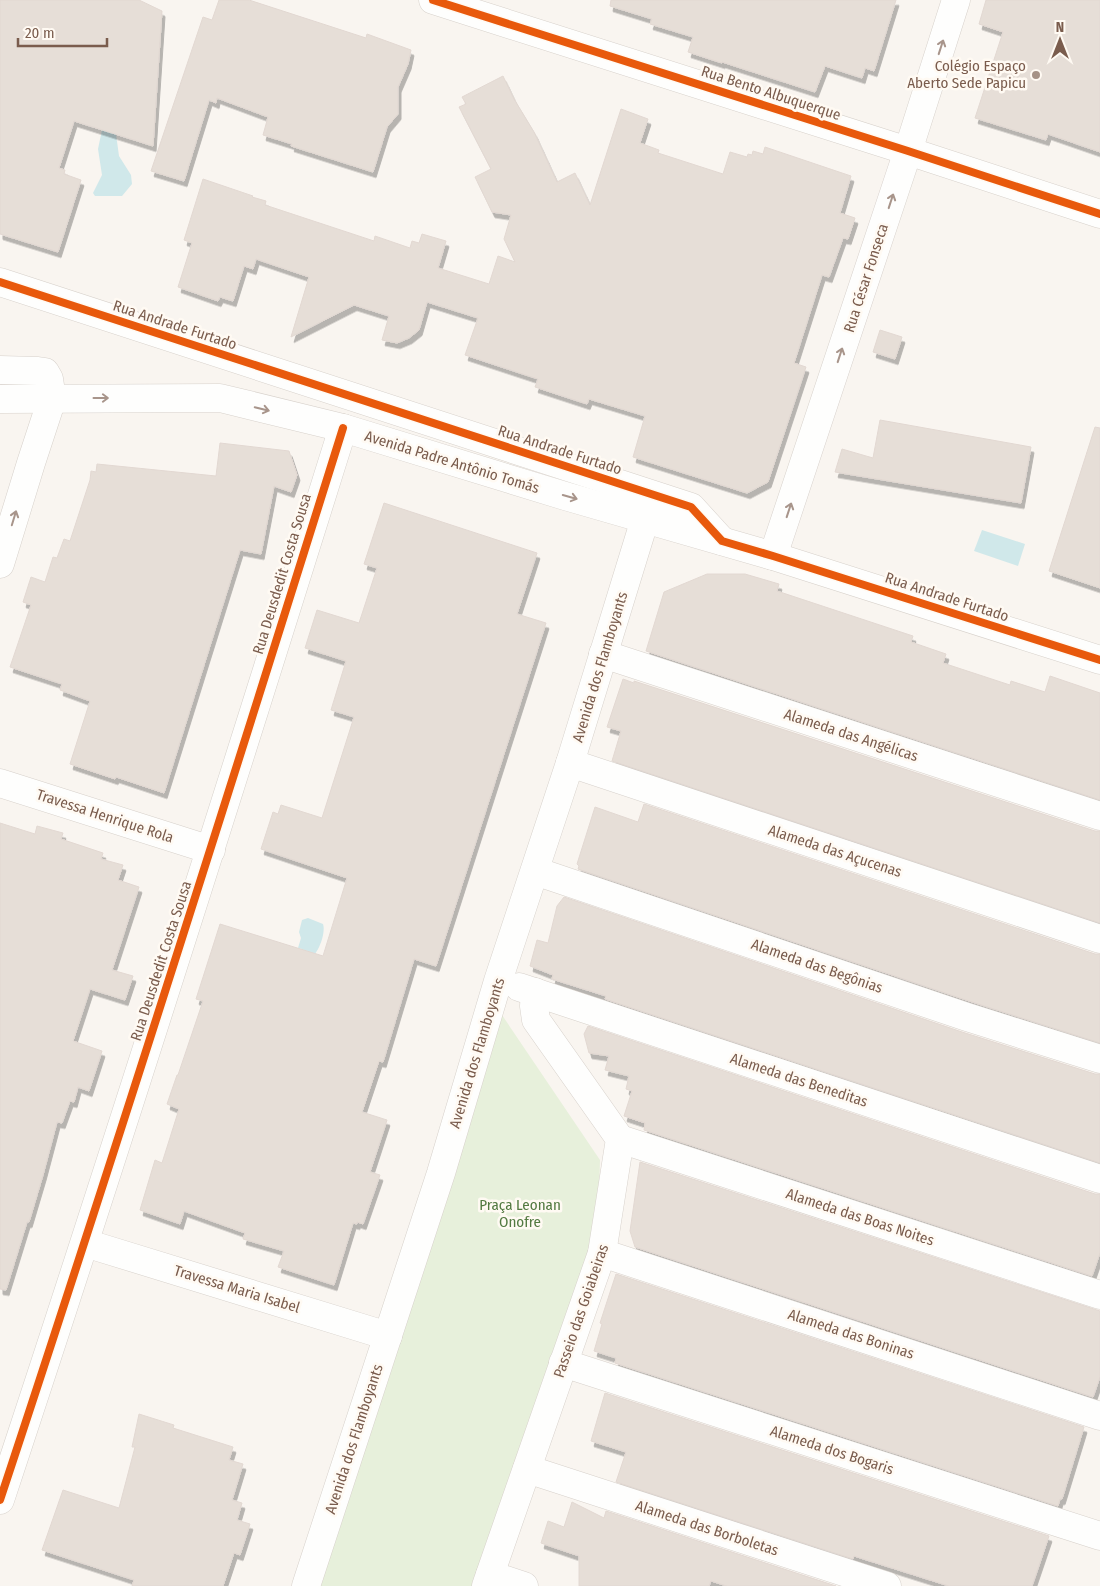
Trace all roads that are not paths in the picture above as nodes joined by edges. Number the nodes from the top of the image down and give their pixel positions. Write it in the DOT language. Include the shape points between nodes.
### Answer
graph roads {
  1 [pos="433,0"];
  2 [pos="956,0"];
  3 [pos="908,151"];
  4 [pos="1100,214"];
  5 [pos="0,282"];
  6 [pos="0,370"];
  7 [pos="0,399"];
  8 [pos="52,399"];
  9 [pos="342,428"];
  10 [pos="645,519"];
  11 [pos="722,541"];
  12 [pos="773,556"];
  13 [pos="0,564"];
  14 [pos="603,654"];
  15 [pos="1100,660"];
  16 [pos="570,763"];
  17 [pos="0,783"];
  18 [pos="1100,816"];
  19 [pos="211,850"];
  20 [pos="535,871"];
  21 [pos="1100,938"];
  22 [pos="498,981"];
  23 [pos="535,992"];
  24 [pos="1100,1059"];
  25 [pos="620,1139"];
  26 [pos="1100,1179"];
  27 [pos="85,1242"];
  28 [pos="602,1253"];
  29 [pos="1100,1294"];
  30 [pos="388,1336"];
  31 [pos="563,1363"];
  32 [pos="1100,1416"];
  33 [pos="527,1469"];
  34 [pos="0,1500"];
  35 [pos="1100,1536"];
  36 [pos="488,1580"];
  37 [pos="306,1586"];
  38 [pos="524,1586"];
  39 [pos="887,1586"];
  1 -- 3 [label="street, Rua Bento Albuquerque"];
  3 -- 2 [label="street, Rua César Fonseca, one-way"];
  3 -- 4 [label="street, Rua Bento Albuquerque"];
  12 -- 3 [label="street, Rua César Fonseca, one-way"];
  5 -- 11 [label="street, Rua Andrade Furtado" via="691,507"];
  6 -- 8 [label="street" via="45,372"];
  7 -- 8 [label="street, Avenida Padre Antônio Tomás"];
  8 -- 9 [label="street, Avenida Padre Antônio Tomás, one-way" via="220,398"];
  13 -- 8 [label="street, one-way"];
  9 -- 10 [label="street, Avenida Padre Antônio Tomás, one-way"];
  9 -- 19 [label="street, Rua Deusdedit Costa Sousa"];
  10 -- 11 [label="street, Avenida Padre Antônio Tomás"];
  10 -- 14 [label="street, Avenida dos Flamboyants"];
  11 -- 12 [label="street, Rua Andrade Furtado"];
  12 -- 15 [label="street, Rua Andrade Furtado"];
  14 -- 16 [label="street, Avenida dos Flamboyants"];
  14 -- 18 [label="street, Alameda das Angélicas"];
  16 -- 20 [label="street, Avenida dos Flamboyants"];
  16 -- 21 [label="street, Alameda das Açucenas"];
  17 -- 19 [label="street, Travessa Henrique Rola"];
  19 -- 27 [label="street, Rua Deusdedit Costa Sousa"];
  20 -- 22 [label="street, Avenida dos Flamboyants"];
  20 -- 24 [label="street, Alameda das Begônias"];
  22 -- 23 [label="street, Alameda das Beneditas"];
  22 -- 30 [label="street, Avenida dos Flamboyants"];
  23 -- 25 [label="street" via="536,1020"];
  23 -- 26 [label="street, Alameda das Beneditas"];
  25 -- 28 [label="street, Passeio das Goiabeiras"];
  25 -- 29 [label="street, Alameda das Boas Noites"];
  27 -- 30 [label="street, Travessa Maria Isabel"];
  27 -- 34 [label="street, Rua Deusdedit Costa Sousa"];
  28 -- 31 [label="street, Passeio das Goiabeiras"];
  28 -- 32 [label="street, Alameda das Boninas"];
  30 -- 37 [label="street, Avenida dos Flamboyants"];
  31 -- 33 [label="street, Passeio das Goiabeiras"];
  31 -- 35 [label="street, Alameda dos Bogaris"];
  33 -- 36 [label="street, Passeio das Goiabeiras"];
  33 -- 39 [label="street, Alameda das Borboletas"];
  36 -- 38 [label="street"];
}
